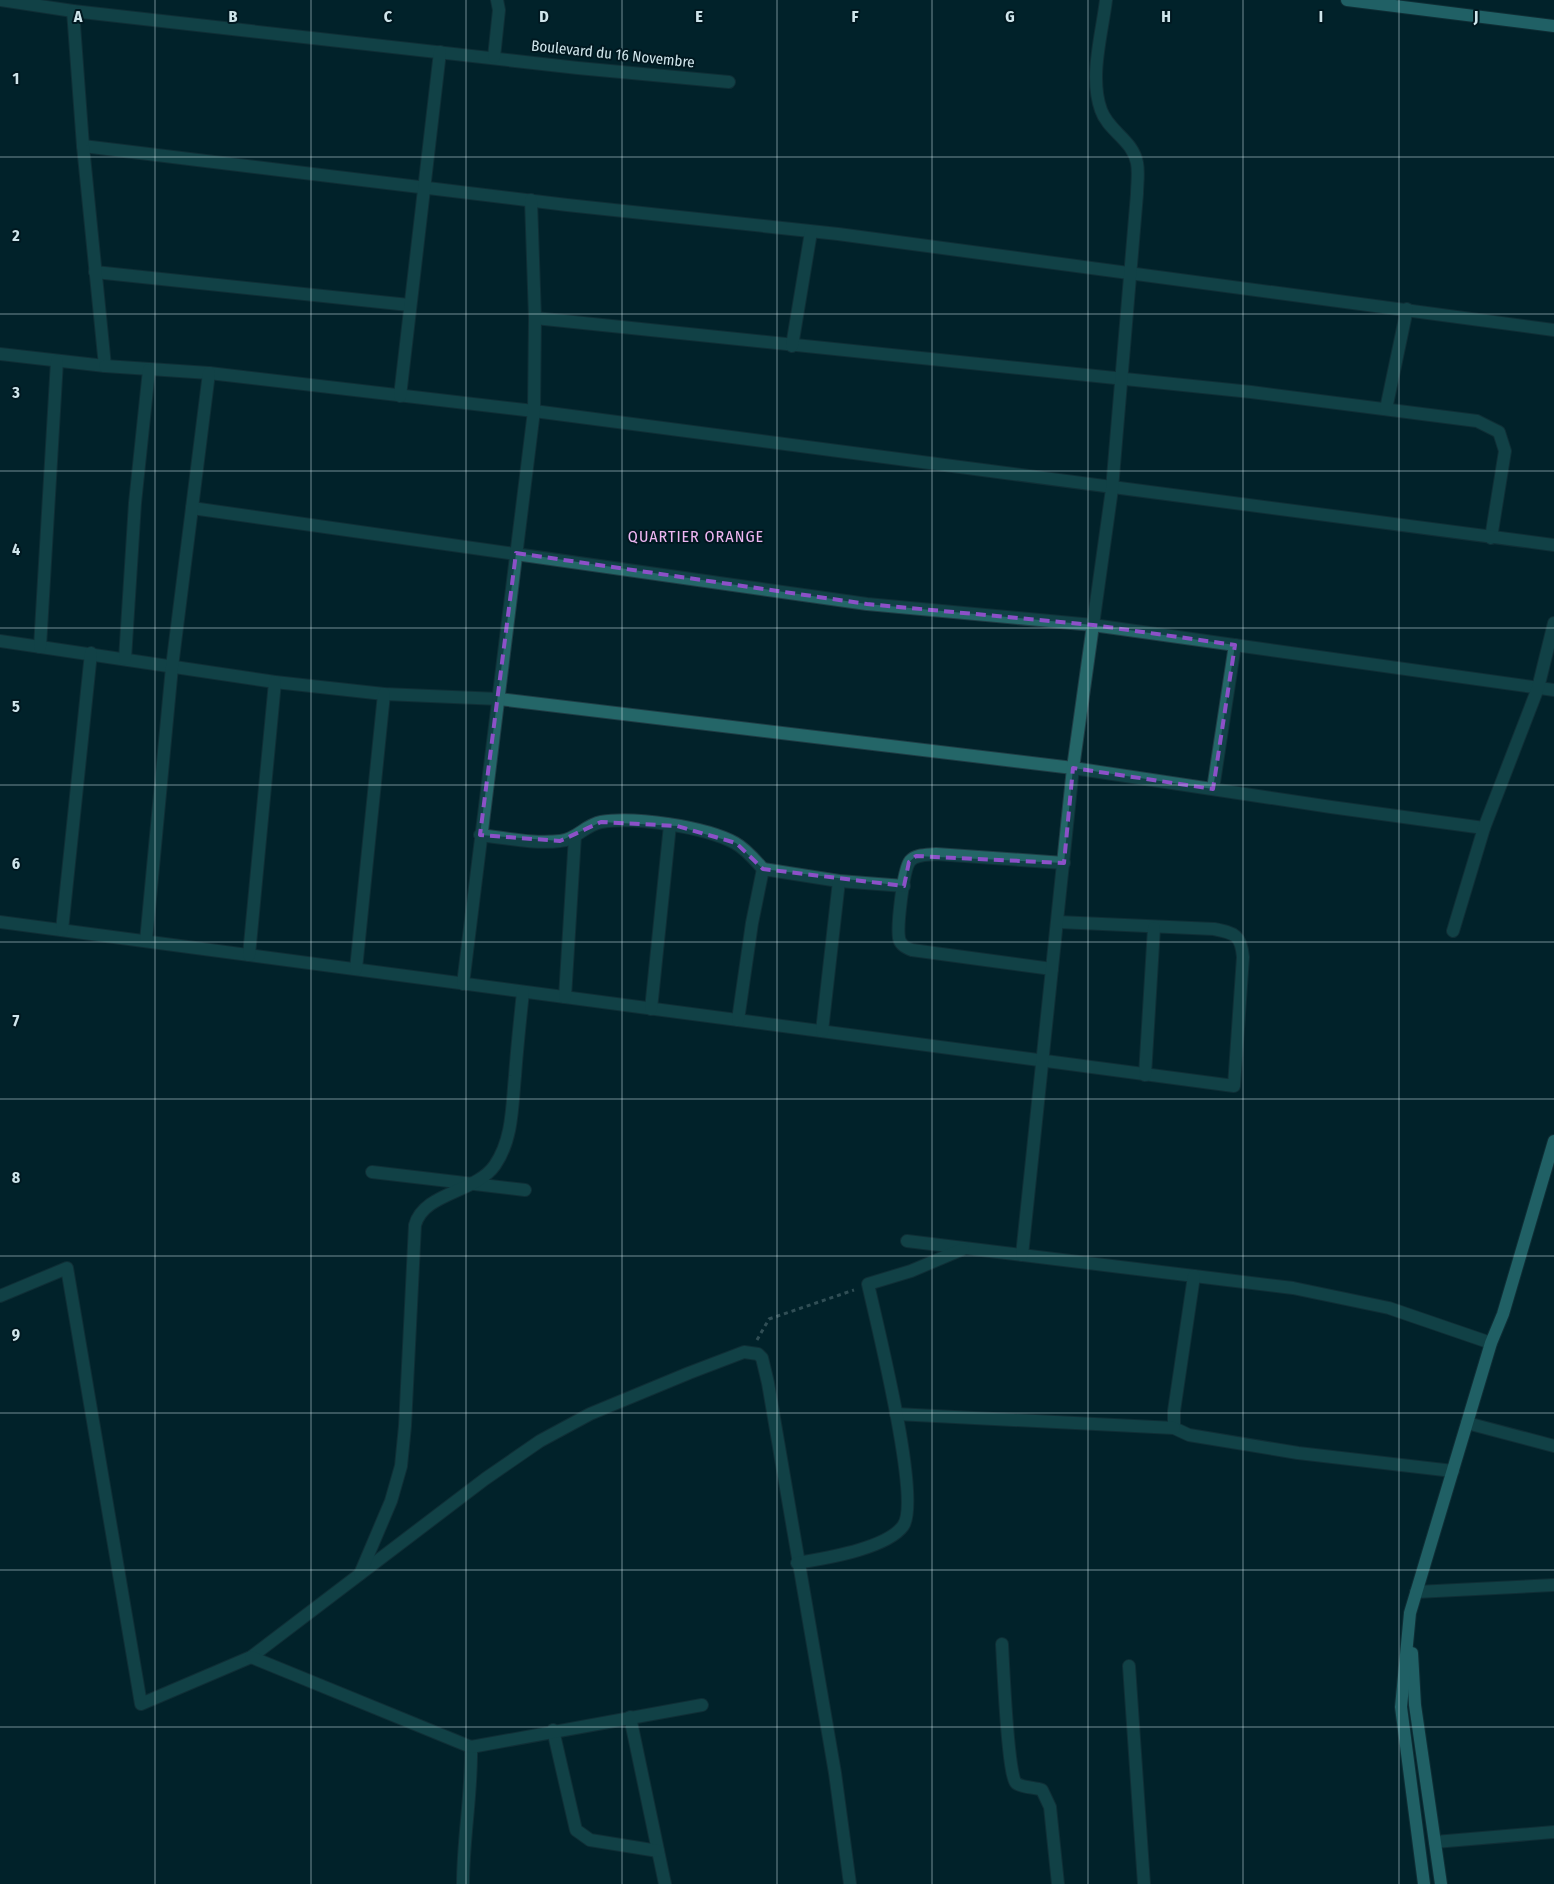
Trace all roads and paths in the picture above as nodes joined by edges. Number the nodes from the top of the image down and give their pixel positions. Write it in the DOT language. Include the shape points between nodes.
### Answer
graph roads {
  1 [pos="0,0"];
  2 [pos="1106,0"];
  3 [pos="1347,0"];
  4 [pos="500,3"];
  5 [pos="73,11"];
  6 [pos="1554,26"];
  7 [pos="440,52"];
  8 [pos="494,57"];
  9 [pos="729,82"];
  10 [pos="83,146"];
  11 [pos="423,187"];
  12 [pos="531,200"];
  13 [pos="811,232"];
  14 [pos="95,272"];
  15 [pos="1131,274"];
  16 [pos="409,305"];
  17 [pos="1407,309"];
  18 [pos="535,318"];
  19 [pos="1554,330"];
  20 [pos="792,346"];
  21 [pos="0,354"];
  22 [pos="57,361"];
  23 [pos="104,366"];
  24 [pos="149,370"];
  25 [pos="209,373"];
  26 [pos="1123,378"];
  27 [pos="400,396"];
  28 [pos="1386,409"];
  29 [pos="534,411"];
  30 [pos="1112,489"];
  31 [pos="192,508"];
  32 [pos="1491,538"];
  33 [pos="1554,545"];
  34 [pos="516,553"];
  35 [pos="1554,623"];
  36 [pos="1093,625"];
  37 [pos="0,641"];
  38 [pos="1236,645"];
  39 [pos="40,647"];
  40 [pos="91,654"];
  41 [pos="125,659"];
  42 [pos="172,667"];
  43 [pos="275,682"];
  44 [pos="1538,688"];
  45 [pos="1554,690"];
  46 [pos="384,694"];
  47 [pos="500,699"];
  48 [pos="1074,768"];
  49 [pos="1213,790"];
  50 [pos="670,825"];
  51 [pos="1484,828"];
  52 [pos="480,835"];
  53 [pos="575,836"];
  54 [pos="1064,863"];
  55 [pos="763,869"];
  56 [pos="839,881"];
  57 [pos="904,886"];
  58 [pos="0,922"];
  59 [pos="1058,922"];
  60 [pos="1154,928"];
  61 [pos="62,930"];
  62 [pos="1453,931"];
  63 [pos="146,941"];
  64 [pos="249,955"];
  65 [pos="356,969"];
  66 [pos="1052,969"];
  67 [pos="463,984"];
  68 [pos="523,992"];
  69 [pos="565,997"];
  70 [pos="651,1009"];
  71 [pos="738,1020"];
  72 [pos="822,1032"];
  73 [pos="1042,1061"];
  74 [pos="1145,1074"];
  75 [pos="1554,1141"];
  76 [pos="372,1172"];
  77 [pos="471,1184"];
  78 [pos="526,1190"];
  79 [pos="906,1241"];
  80 [pos="964,1248"];
  81 [pos="1022,1255"];
  82 [pos="1194,1276"];
  83 [pos="868,1284"];
  84 [pos="0,1296"];
  85 [pos="1491,1343"];
  86 [pos="752,1352"];
  87 [pos="896,1414"];
  88 [pos="1467,1423"];
  89 [pos="1174,1428"];
  90 [pos="1554,1446"];
  91 [pos="1453,1471"];
  92 [pos="797,1563"];
  93 [pos="360,1574"];
  94 [pos="1554,1585"];
  95 [pos="1416,1592"];
  96 [pos="1410,1613"];
  97 [pos="1002,1644"];
  98 [pos="251,1657"];
  99 [pos="1129,1666"];
  100 [pos="702,1705"];
  101 [pos="630,1717"];
  102 [pos="554,1730"];
  103 [pos="471,1747"];
  104 [pos="1554,1832"];
  105 [pos="1435,1842"];
  106 [pos="658,1851"];
  107 [pos="463,1884"];
  108 [pos="665,1884"];
  109 [pos="850,1884"];
  110 [pos="1058,1884"];
  111 [pos="1144,1884"];
  112 [pos="1424,1884"];
  113 [pos="1442,1884"];
  1 -- 5 [label="street, Boulevard du 16 Novembre"];
  2 -- 15 [label="street" via="1096,80 1098,99 1107,122 1129,144 1138,164"];
  3 -- 6 [label="main road"];
  4 -- 8 [label="street"];
  5 -- 7 [label="street, Boulevard du 16 Novembre"];
  5 -- 10 [label="street"];
  7 -- 8 [label="street, Boulevard du 16 Novembre"];
  7 -- 11 [label="street"];
  8 -- 9 [label="street, Boulevard du 16 Novembre"];
  10 -- 11 [label="street"];
  10 -- 14 [label="street"];
  11 -- 12 [label="street"];
  11 -- 16 [label="street"];
  12 -- 13 [label="street"];
  12 -- 18 [label="street"];
  13 -- 15 [label="street"];
  13 -- 20 [label="street"];
  14 -- 16 [label="street"];
  14 -- 23 [label="street"];
  15 -- 17 [label="street"];
  15 -- 26 [label="street"];
  16 -- 27 [label="street"];
  17 -- 19 [label="street"];
  17 -- 28 [label="street"];
  18 -- 20 [label="street"];
  18 -- 29 [label="street"];
  20 -- 26 [label="street"];
  21 -- 22 [label="street"];
  22 -- 23 [label="street"];
  22 -- 39 [label="street"];
  23 -- 24 [label="street"];
  24 -- 25 [label="street"];
  24 -- 41 [label="street" via="135,502"];
  25 -- 27 [label="street"];
  25 -- 31 [label="street"];
  26 -- 28 [label="street"];
  26 -- 30 [label="street"];
  27 -- 29 [label="street"];
  28 -- 32 [label="street" via="1477,421 1499,432 1505,451"];
  29 -- 30 [label="street"];
  29 -- 34 [label="street"];
  30 -- 32 [label="street"];
  30 -- 36 [label="street"];
  31 -- 34 [label="street"];
  31 -- 42 [label="street"];
  32 -- 33 [label="street"];
  34 -- 36 [label="street" via="867,604"];
  34 -- 47 [label="street"];
  35 -- 44 [label="street"];
  36 -- 38 [label="street"];
  36 -- 48 [label="street"];
  37 -- 39 [label="street"];
  38 -- 44 [label="street"];
  38 -- 49 [label="street"];
  39 -- 40 [label="street"];
  40 -- 41 [label="street"];
  40 -- 61 [label="street"];
  41 -- 42 [label="street"];
  42 -- 43 [label="street"];
  42 -- 63 [label="street"];
  43 -- 46 [label="street"];
  43 -- 64 [label="street"];
  44 -- 45 [label="street"];
  44 -- 51 [label="street"];
  46 -- 47 [label="street"];
  46 -- 65 [label="street"];
  47 -- 48 [label="street"];
  47 -- 52 [label="street"];
  48 -- 49 [label="street"];
  48 -- 54 [label="street"];
  49 -- 51 [label="street"];
  50 -- 53 [label="street" via="639,821 601,822"];
  50 -- 55 [label="street" via="736,843"];
  50 -- 70 [label="street"];
  51 -- 62 [label="street"];
  52 -- 53 [label="street" via="540,842"];
  52 -- 67 [label="street"];
  53 -- 69 [label="street"];
  54 -- 57 [label="street" via="936,854 916,856 909,862"];
  54 -- 59 [label="street"];
  55 -- 56 [label="street"];
  55 -- 71 [label="street"];
  56 -- 57 [label="street"];
  56 -- 72 [label="street"];
  57 -- 66 [label="street" via="899,937 906,948"];
  58 -- 61 [label="street"];
  59 -- 60 [label="street"];
  59 -- 66 [label="street"];
  60 -- 74 [label="street"];
  60 -- 74 [label="street" via="1229,932 1239,938 1243,957 1234,1086"];
  61 -- 63 [label="street"];
  63 -- 64 [label="street"];
  64 -- 65 [label="street"];
  65 -- 67 [label="street"];
  66 -- 73 [label="street"];
  67 -- 68 [label="street"];
  68 -- 69 [label="street"];
  68 -- 77 [label="street" via="508,1134 495,1166"];
  69 -- 70 [label="street"];
  70 -- 71 [label="street"];
  71 -- 72 [label="street"];
  72 -- 73 [label="street"];
  73 -- 74 [label="street"];
  73 -- 81 [label="street"];
  75 -- 85 [label="main road" via="1504,1314"];
  76 -- 77 [label="street"];
  77 -- 78 [label="street"];
  77 -- 93 [label="street" via="421,1211 415,1225 401,1466 391,1501"];
  79 -- 80 [label="street"];
  80 -- 81 [label="street"];
  80 -- 83 [label="street" via="911,1271"];
  81 -- 82 [label="street"];
  82 -- 85 [label="street" via="1293,1288 1389,1308"];
  82 -- 89 [label="street"];
  83 -- 86 [label="path" via="770,1319"];
  83 -- 87 [label="street"];
  84 -- 98 [label="street" via="67,1268 141,1704"];
  85 -- 88 [label="main road"];
  86 -- 92 [label="street" via="762,1358 768,1383"];
  86 -- 93 [label="street" via="689,1373 590,1414 540,1441"];
  87 -- 89 [label="street"];
  87 -- 92 [label="street" via="908,1507 905,1525 879,1542"];
  88 -- 90 [label="street"];
  88 -- 91 [label="main road"];
  89 -- 91 [label="street" via="1189,1435 1298,1453"];
  91 -- 95 [label="main road"];
  92 -- 109 [label="street" via="835,1773"];
  93 -- 98 [label="street"];
  94 -- 95 [label="street"];
  95 -- 96 [label="main road"];
  96 -- 105 [label="main road" via="1416,1705"];
  96 -- 112 [label="main road" via="1401,1707"];
  97 -- 110 [label="street" via="1009,1755 1014,1780 1042,1790 1046,1797 1050,1807"];
  98 -- 103 [label="street"];
  99 -- 111 [label="street"];
  100 -- 101 [label="street"];
  101 -- 102 [label="street"];
  101 -- 106 [label="street"];
  102 -- 103 [label="street"];
  102 -- 106 [label="street" via="576,1830 590,1840"];
  103 -- 107 [label="street" via="471,1794"];
  104 -- 105 [label="street"];
  105 -- 113 [label="main road"];
  106 -- 108 [label="street"];
}
